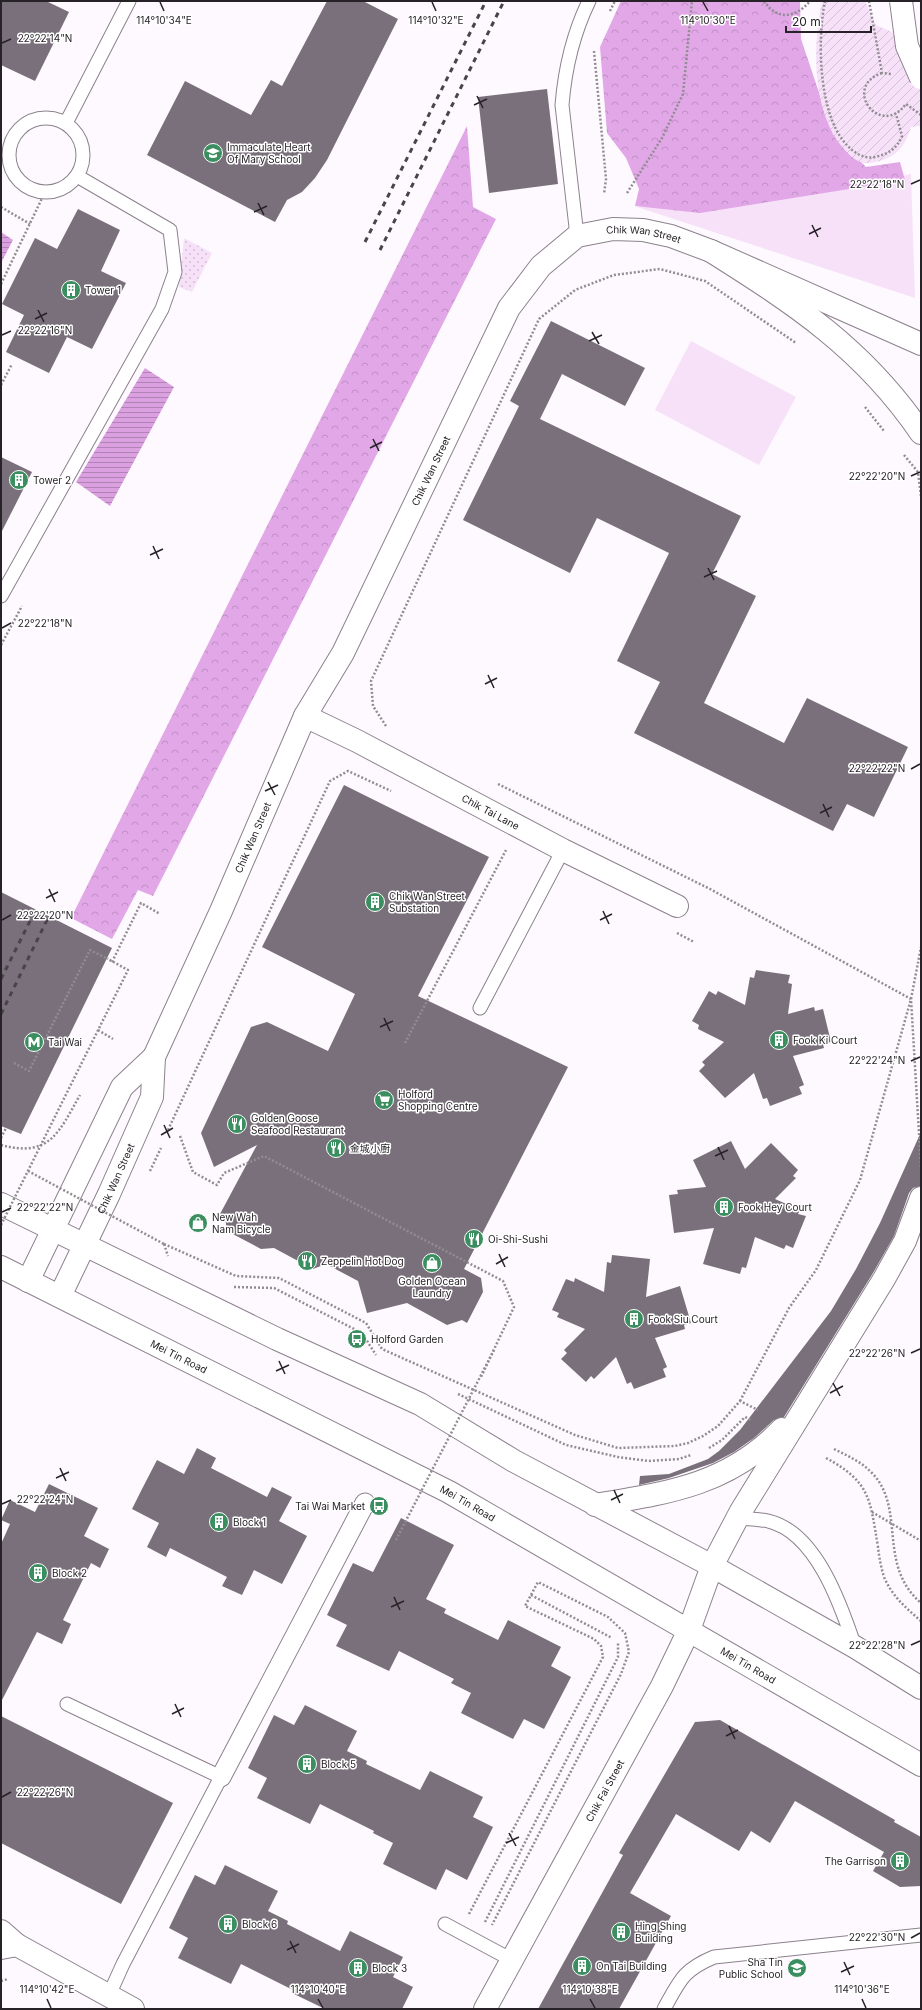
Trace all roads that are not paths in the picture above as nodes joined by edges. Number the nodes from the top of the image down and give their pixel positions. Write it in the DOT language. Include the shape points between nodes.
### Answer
graph roads {
  1 [pos="129,1"];
  2 [pos="589,1"];
  3 [pos="901,1"];
  4 [pos="921,78"];
  5 [pos="66,123"];
  6 [pos="77,176"];
  7 [pos="577,236"];
  8 [pos="711,251"];
  9 [pos="921,344"];
  10 [pos="921,433"];
  11 [pos="1,596"];
  12 [pos="306,716"];
  13 [pos="563,850"];
  14 [pos="677,906"];
  15 [pos="480,1008"];
  16 [pos="154,1057"];
  17 [pos="921,1198"];
  18 [pos="1,1204"];
  19 [pos="53,1230"];
  20 [pos="84,1244"];
  21 [pos="1,1267"];
  22 [pos="28,1281"];
  23 [pos="60,1296"];
  24 [pos="807,1404"];
  25 [pos="365,1503"];
  26 [pos="595,1505"];
  27 [pos="738,1518"];
  28 [pos="712,1566"];
  29 [pos="689,1630"];
  30 [pos="855,1647"];
  31 [pos="921,1688"];
  32 [pos="67,1704"];
  33 [pos="921,1765"];
  34 [pos="221,1777"];
  35 [pos="445,1924"];
  36 [pos="1,1930"];
  37 [pos="921,1935"];
  38 [pos="9,1947"];
  39 [pos="512,1960"];
  40 [pos="109,1995"];
  41 [pos="133,2009"];
  42 [pos="485,2009"];
  43 [pos="664,2009"];
  1 -- 5 [label="lane"];
  2 -- 7 [label="lane" via="571,47 563,84 563,125"];
  3 -- 4 [label="main road, bridge" via="907,46"];
  5 -- 6 [label="lane" via="75,131 81,142 82,165"];
  5 -- 6 [label="lane" via="54,118 42,118 30,121 19,128 9,150 9,163 22,184 33,190 57,190"];
  6 -- 11 [label="lane" via="170,230 175,272 162,309"];
  7 -- 8 [label="main road, Chik Wan Street" via="613,229 643,230 671,236"];
  7 -- 12 [label="main road, Chik Wan Street" via="541,266 510,308 343,652"];
  8 -- 9 [label="main road, Chik Wan Street"];
  8 -- 10 [label="main road" via="765,285 843,344 869,368 906,411"];
  12 -- 13 [label="main road, Chik Tai Lane"];
  12 -- 16 [label="main road, Chik Wan Street"];
  13 -- 14 [label="main road, Chik Tai Lane"];
  13 -- 15 [label="lane"];
  16 -- 19 [label="main road, Chik Wan Street" via="122,1088"];
  16 -- 20 [label="main road, Chik Wan Street" via="152,1097"];
  17 -- 24 [label="main road" via="905,1241 884,1280"];
  18 -- 19 [label="main road"];
  19 -- 20 [label="main road"];
  19 -- 22 [label="main road, Chik Wan Street"];
  20 -- 23 [label="main road, Chik Wan Street"];
  20 -- 26 [label="main road" via="277,1339 420,1404 514,1461"];
  21 -- 22 [label="main road, Mei Tin Road"];
  22 -- 23 [label="main road, Mei Tin Road"];
  23 -- 29 [label="main road, Mei Tin Road" via="449,1492"];
  24 -- 26 [label="main road" via="765,1447 741,1464 708,1480 666,1493"];
  24 -- 27 [label="main road, Chik Fai Street"];
  25 -- 34 [label="street"];
  26 -- 28 [label="main road"];
  27 -- 28 [label="main road, Chik Fai Street"];
  27 -- 30 [label="lane" via="769,1521 782,1526 810,1549 841,1606"];
  28 -- 29 [label="main road, Chik Fai Street"];
  28 -- 30 [label="main road"];
  29 -- 33 [label="main road, Mei Tin Road"];
  29 -- 39 [label="main road, Chik Fai Street" via="651,1707"];
  30 -- 31 [label="main road"];
  32 -- 34 [label="lane"];
  34 -- 40 [label="lane"];
  35 -- 39 [label="lane"];
  36 -- 38 [label="main road"];
  37 -- 43 [label="lane" via="714,1957 696,1964 681,1978"];
  38 -- 40 [label="main road"];
  39 -- 42 [label="main road, Chik Fai Street"];
  40 -- 41 [label="main road"];
}
